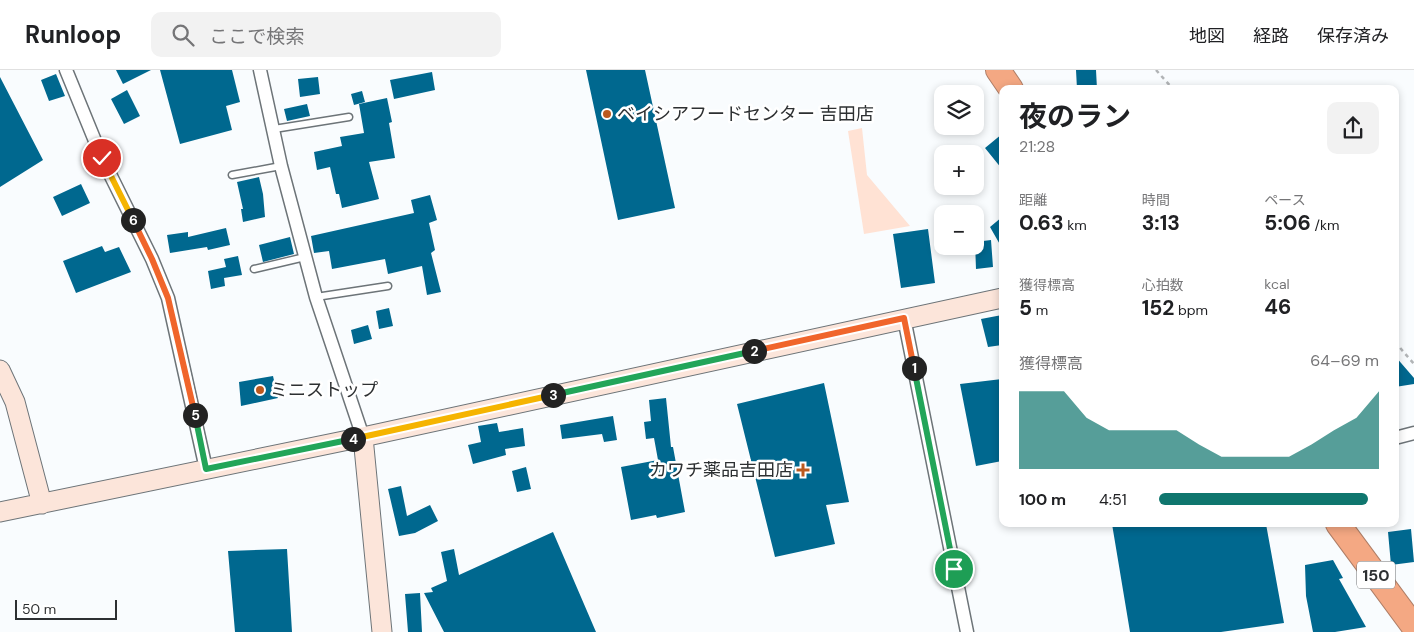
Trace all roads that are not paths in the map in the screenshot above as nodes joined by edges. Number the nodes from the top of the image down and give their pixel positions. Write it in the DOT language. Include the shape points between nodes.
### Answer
graph roads {
  1 [pos="66,70"];
  2 [pos="260,70"];
  3 [pos="998,70"];
  4 [pos="1008,85"];
  5 [pos="349,117"];
  6 [pos="274,129"];
  7 [pos="281,166"];
  8 [pos="232,176"];
  9 [pos="305,257"];
  10 [pos="254,268"];
  11 [pos="388,286"];
  12 [pos="316,297"];
  13 [pos="999,299"];
  14 [pos="904,318"];
  15 [pos="0,370"];
  16 [pos="1414,433"];
  17 [pos="363,436"];
  18 [pos="1399,437"];
  19 [pos="206,469"];
  20 [pos="42,504"];
  21 [pos="0,512"];
  22 [pos="1340,527"];
  23 [pos="1414,627"];
  24 [pos="382,632"];
  25 [pos="967,632"];
  1 -- 19 [label="street" via="102,158 168,298"];
  2 -- 6 [label="street"];
  3 -- 4 [label="highway"];
  5 -- 6 [label="lane"];
  6 -- 7 [label="street"];
  7 -- 8 [label="lane"];
  7 -- 9 [label="street"];
  9 -- 10 [label="lane"];
  9 -- 12 [label="street"];
  11 -- 12 [label="lane"];
  12 -- 17 [label="street"];
  13 -- 14 [label="street"];
  14 -- 17 [label="street"];
  14 -- 25 [label="street"];
  15 -- 20 [label="street" via="15,402"];
  16 -- 18 [label="street"];
  17 -- 19 [label="street"];
  17 -- 24 [label="street"];
  19 -- 20 [label="street"];
  20 -- 21 [label="street"];
  22 -- 23 [label="highway, 150"];
}
